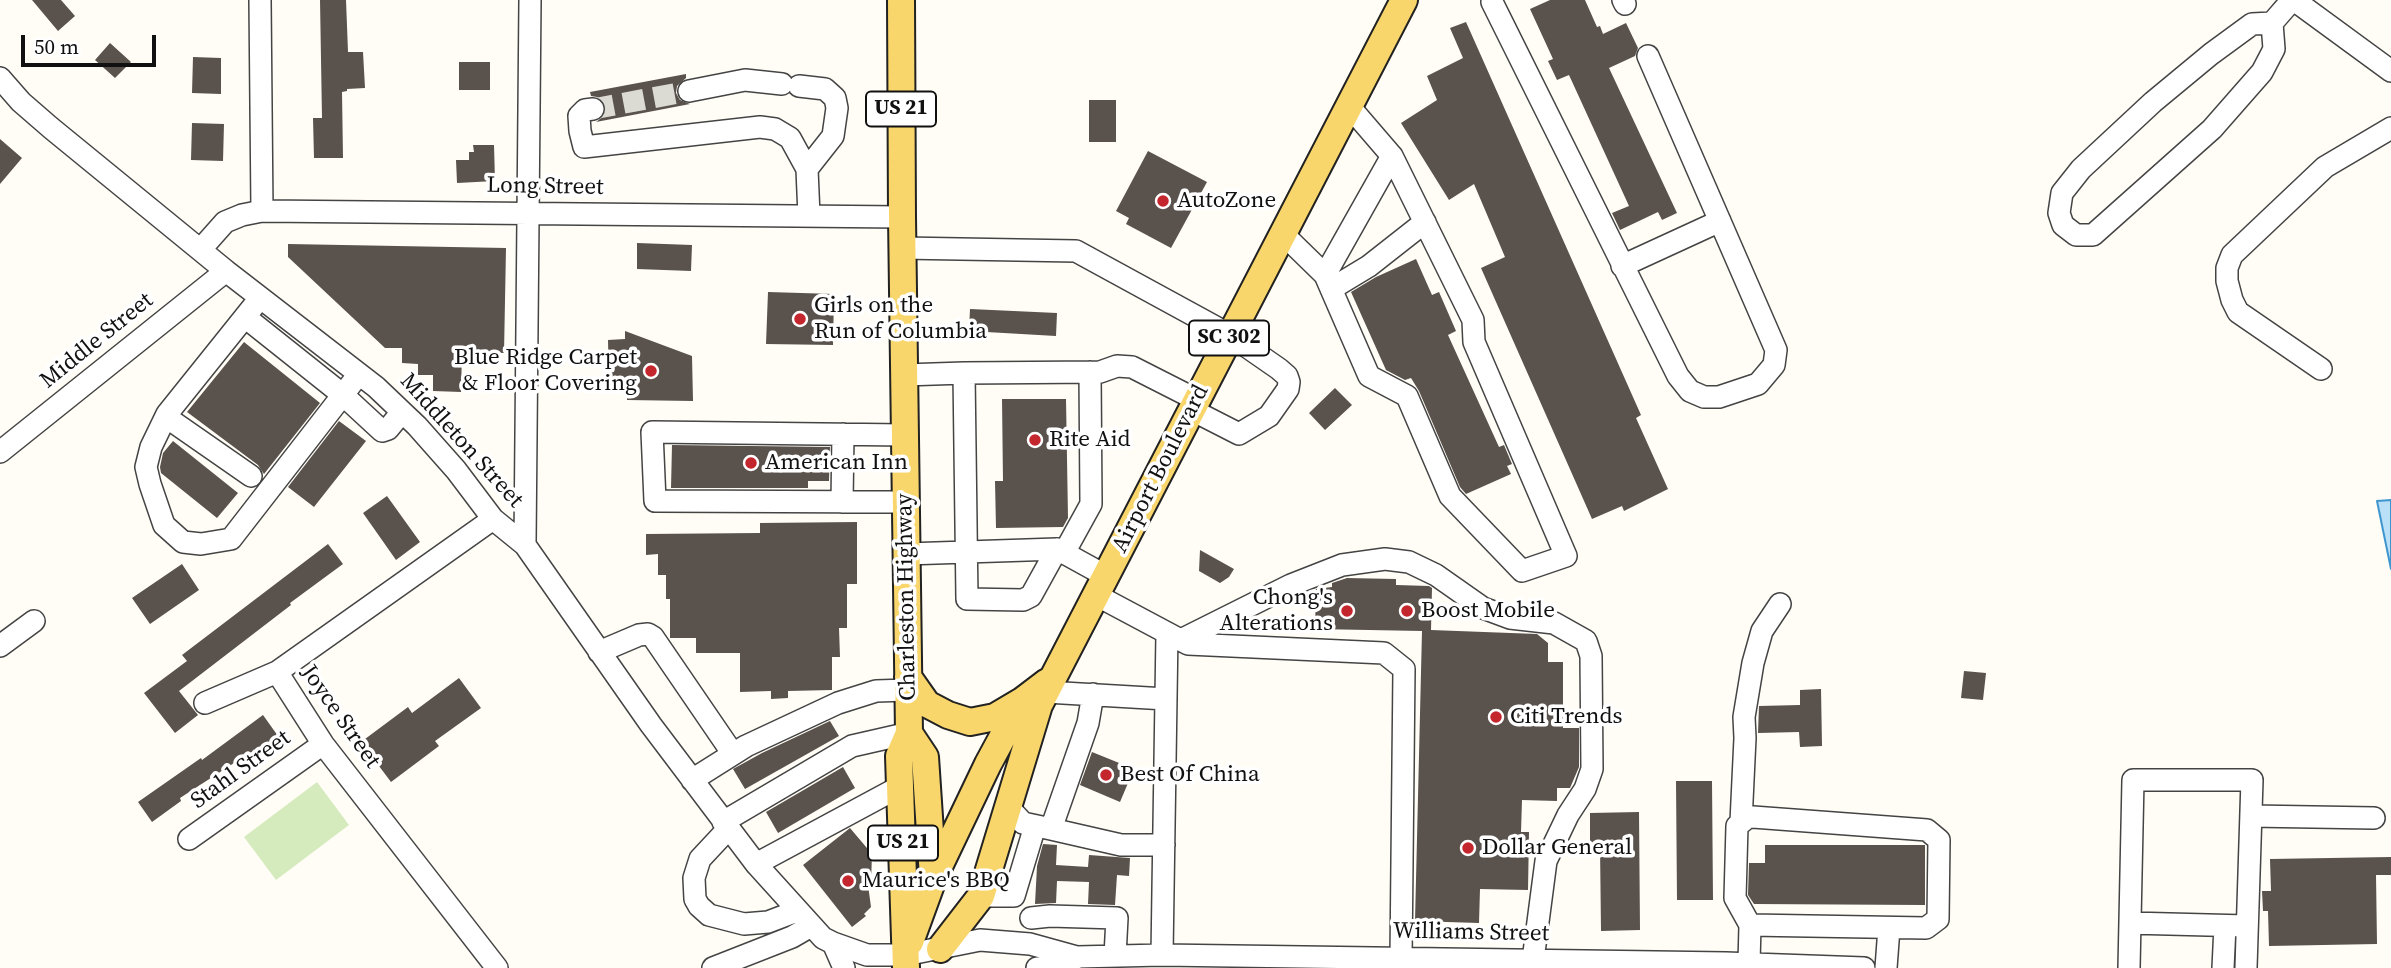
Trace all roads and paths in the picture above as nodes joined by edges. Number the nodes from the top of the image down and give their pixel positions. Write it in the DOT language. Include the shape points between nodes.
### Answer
graph roads {
  1 [pos="260,0"];
  2 [pos="530,0"];
  3 [pos="901,0"];
  4 [pos="1404,0"];
  5 [pos="2293,0"];
  6 [pos="1492,1"];
  7 [pos="2272,23"];
  8 [pos="1648,56"];
  9 [pos="2391,70"];
  10 [pos="0,78"];
  11 [pos="689,91"];
  12 [pos="1349,106"];
  13 [pos="593,109"];
  14 [pos="2391,128"];
  15 [pos="1392,156"];
  16 [pos="807,169"];
  17 [pos="262,211"];
  18 [pos="529,214"];
  19 [pos="809,216"];
  20 [pos="902,217"];
  21 [pos="1720,221"];
  22 [pos="1425,222"];
  23 [pos="1283,234"];
  24 [pos="902,248"];
  25 [pos="201,249"];
  26 [pos="1622,266"];
  27 [pos="226,271"];
  28 [pos="1328,282"];
  29 [pos="260,298"];
  30 [pos="244,317"];
  31 [pos="1230,335"];
  32 [pos="2321,369"];
  33 [pos="1090,372"];
  34 [pos="964,373"];
  35 [pos="359,374"];
  36 [pos="904,375"];
  37 [pos="342,395"];
  38 [pos="1194,405"];
  39 [pos="402,412"];
  40 [pos="167,414"];
  41 [pos="843,434"];
  42 [pos="905,435"];
  43 [pos="0,452"];
  44 [pos="251,476"];
  45 [pos="842,502"];
  46 [pos="906,502"];
  47 [pos="493,519"];
  48 [pos="525,545"];
  49 [pos="965,551"];
  50 [pos="1061,551"];
  51 [pos="906,554"];
  52 [pos="1101,586"];
  53 [pos="1780,604"];
  54 [pos="34,621"];
  55 [pos="1174,637"];
  56 [pos="0,646"];
  57 [pos="599,652"];
  58 [pos="276,672"];
  59 [pos="908,684"];
  60 [pos="1041,690"];
  61 [pos="1093,694"];
  62 [pos="1166,699"];
  63 [pos="205,703"];
  64 [pos="909,733"];
  65 [pos="323,744"];
  66 [pos="733,754"];
  67 [pos="692,780"];
  68 [pos="901,786"];
  69 [pos="1009,808"];
  70 [pos="2251,816"];
  71 [pos="2374,818"];
  72 [pos="1741,822"];
  73 [pos="726,826"];
  74 [pos="1043,827"];
  75 [pos="189,839"];
  76 [pos="1164,845"];
  77 [pos="756,864"];
  78 [pos="933,879"];
  79 [pos="981,895"];
  80 [pos="1014,896"];
  81 [pos="804,918"];
  82 [pos="1031,918"];
  83 [pos="2130,923"];
  84 [pos="1751,925"];
  85 [pos="2225,926"];
  86 [pos="2247,926"];
  87 [pos="1889,928"];
  88 [pos="833,943"];
  89 [pos="1030,944"];
  90 [pos="948,954"];
  91 [pos="1162,954"];
  92 [pos="1115,956"];
  93 [pos="1077,957"];
  94 [pos="1401,958"];
  95 [pos="906,962"];
  96 [pos="1334,962"];
  97 [pos="1546,963"];
  98 [pos="1749,964"];
  99 [pos="497,968"];
  100 [pos="713,968"];
  101 [pos="844,968"];
  102 [pos="1037,968"];
  103 [pos="1864,968"];
  104 [pos="1886,968"];
  105 [pos="2129,968"];
  106 [pos="2223,968"];
  107 [pos="2246,968"];
  1 -- 17 [label="street"];
  2 -- 18 [label="street"];
  3 -- 20 [label="main road, Charleston Highway / US 21"];
  4 -- 12 [label="main road, Airport Boulevard / SC 302"];
  5 -- 7 [label="street"];
  5 -- 9 [label="street"];
  6 -- 26 [label="street"];
  7 -- 7 [label="street" via="2252,24 2211,54 2081,169 2062,192 2059,213 2063,225 2076,235 2093,235 2212,129 2262,72 2274,48"];
  8 -- 21 [label="street"];
  10 -- 25 [label="street, Middleton Street" via="51,128"];
  11 -- 16 [label="street" via="744,80 825,89 835,98 837,108 833,136"];
  12 -- 15 [label="street"];
  12 -- 23 [label="main road, Airport Boulevard / SC 302"];
  13 -- 16 [label="street" via="579,116 584,147 760,127 790,138"];
  14 -- 32 [label="street" via="2325,167 2232,255 2227,268 2238,312"];
  15 -- 22 [label="street"];
  15 -- 28 [label="street"];
  16 -- 19 [label="street"];
  17 -- 18 [label="street, Long Street"];
  17 -- 25 [label="street, Long Street" via="225,222"];
  18 -- 19 [label="street, Long Street"];
  18 -- 48 [label="street"];
  19 -- 20 [label="street, Long Street"];
  20 -- 24 [label="main road, Charleston Highway / US 21"];
  21 -- 26 [label="street"];
  21 -- 26 [label="street" via="1776,350 1774,365 1758,384 1719,397 1690,391"];
  22 -- 28 [label="street" via="1369,266"];
  22 -- 28 [label="street" via="1474,320 1474,342 1566,556 1522,571 1450,495 1407,396 1369,376"];
  23 -- 28 [label="street"];
  23 -- 31 [label="main road, Airport Boulevard / SC 302"];
  24 -- 31 [label="street" via="1076,251"];
  24 -- 36 [label="main road, Charleston Highway / US 21"];
  25 -- 27 [label="street, Middleton Street"];
  27 -- 29 [label="street, Middleton Street"];
  27 -- 43 [label="street, Middle Street"];
  29 -- 30 [label="street"];
  29 -- 35 [label="street, Middleton Street"];
  30 -- 37 [label="street"];
  30 -- 40 [label="street"];
  31 -- 38 [label="main road, Airport Boulevard / SC 302"];
  31 -- 38 [label="street" via="1287,376 1288,388 1269,416 1239,434"];
  33 -- 34 [label="street"];
  33 -- 38 [label="street" via="1132,367"];
  33 -- 50 [label="street" via="1091,504"];
  34 -- 36 [label="street"];
  34 -- 49 [label="street"];
  35 -- 37 [label="street"];
  35 -- 39 [label="street, Middleton Street"];
  36 -- 42 [label="main road, Charleston Highway / US 21"];
  37 -- 39 [label="street" via="382,431"];
  37 -- 40 [label="street" via="231,539 201,544 183,542 164,525 150,484 146,467"];
  38 -- 52 [label="main road, Airport Boulevard / SC 302"];
  39 -- 47 [label="street, Middleton Street" via="456,470"];
  40 -- 44 [label="street"];
  41 -- 42 [label="street"];
  41 -- 45 [label="street"];
  41 -- 45 [label="street" via="652,432 655,501"];
  42 -- 46 [label="main road, Charleston Highway / US 21"];
  45 -- 46 [label="street"];
  46 -- 51 [label="main road, Charleston Highway / US 21"];
  47 -- 48 [label="street, Middleton Street"];
  47 -- 58 [label="street, Joyce Street"];
  48 -- 57 [label="street, Middleton Street"];
  49 -- 50 [label="street"];
  49 -- 50 [label="street" via="967,599 1023,600 1031,596"];
  49 -- 51 [label="street"];
  50 -- 52 [label="street"];
  51 -- 59 [label="main road, Charleston Highway / US 21"];
  52 -- 55 [label="street"];
  52 -- 60 [label="main road, Airport Boulevard / SC 302"];
  53 -- 72 [label="street" via="1762,631 1753,663 1744,717"];
  54 -- 56 [label="street"];
  55 -- 62 [label="street"];
  55 -- 94 [label="street" via="1188,645 1384,653 1404,669"];
  55 -- 97 [label="street" via="1342,565 1385,559 1409,562 1436,575 1483,608 1510,618 1554,623 1586,641 1591,656 1592,769 1586,789 1546,861"];
  57 -- 66 [label="street" via="639,635 653,637"];
  57 -- 67 [label="street, Middleton Street"];
  58 -- 63 [label="street"];
  58 -- 65 [label="street, Joyce Street"];
  59 -- 60 [label="main road" via="928,704 970,722 995,716"];
  59 -- 64 [label="main road, Charleston Highway / US 21"];
  59 -- 66 [label="street" via="838,703"];
  60 -- 61 [label="street"];
  60 -- 69 [label="main road, Airport Boulevard / SC 302"];
  60 -- 78 [label="main road, Airport Boulevard / SC 302" via="988,764"];
  61 -- 62 [label="street"];
  61 -- 74 [label="street" via="1088,723"];
  62 -- 76 [label="street"];
  64 -- 68 [label="main road, Charleston Highway / US 21" via="900,755"];
  64 -- 73 [label="street" via="852,746"];
  64 -- 78 [label="main road, Charleston Highway / US 21" via="925,757"];
  65 -- 75 [label="street, Stahl Street"];
  65 -- 99 [label="street, Joyce Street"];
  66 -- 67 [label="street"];
  67 -- 73 [label="street, Middleton Street"];
  68 -- 77 [label="street"];
  68 -- 95 [label="main road, Charleston Highway / US 21"];
  69 -- 74 [label="street" via="1023,823"];
  69 -- 79 [label="main road, Airport Boulevard / SC 302"];
  70 -- 71 [label="street"];
  70 -- 83 [label="street" via="2252,780 2133,780"];
  70 -- 86 [label="street"];
  72 -- 84 [label="street" via="1737,826 1735,898"];
  72 -- 87 [label="street" via="1753,817 1933,834 1941,847 1938,919 1926,928"];
  73 -- 77 [label="street, Middleton Street"];
  73 -- 81 [label="street" via="700,859 694,878 699,906 709,915 744,923"];
  74 -- 76 [label="street" via="1121,845"];
  74 -- 80 [label="street"];
  76 -- 91 [label="street"];
  77 -- 81 [label="street, Middleton Street"];
  78 -- 90 [label="main road, Charleston Highway / US 21"];
  78 -- 95 [label="main road, Airport Boulevard / SC 302"];
  79 -- 80 [label="street"];
  79 -- 90 [label="main road, Airport Boulevard / SC 302"];
  80 -- 82 [label="street"];
  81 -- 88 [label="street, Middleton Street"];
  81 -- 100 [label="street" via="792,937"];
  82 -- 89 [label="street"];
  82 -- 92 [label="street" via="1117,918"];
  83 -- 85 [label="street"];
  83 -- 105 [label="street"];
  84 -- 87 [label="street"];
  84 -- 98 [label="street"];
  85 -- 86 [label="street"];
  85 -- 106 [label="street"];
  86 -- 107 [label="street"];
  87 -- 104 [label="street"];
  88 -- 95 [label="street, Middleton Street"];
  88 -- 101 [label="street, Middleton Street"];
  89 -- 90 [label="street, Williams Street" via="981,940"];
  89 -- 93 [label="street, Williams Street"];
  90 -- 95 [label="street, Middleton Street"];
  91 -- 92 [label="street, Williams Street"];
  91 -- 96 [label="street, Williams Street"];
  92 -- 93 [label="street, Williams Street"];
  93 -- 102 [label="street, Williams Street" via="1065,967"];
  94 -- 96 [label="street, Williams Street"];
  94 -- 97 [label="street, Williams Street"];
  97 -- 98 [label="street, Williams Street"];
  98 -- 103 [label="street, Williams Street"];
}
